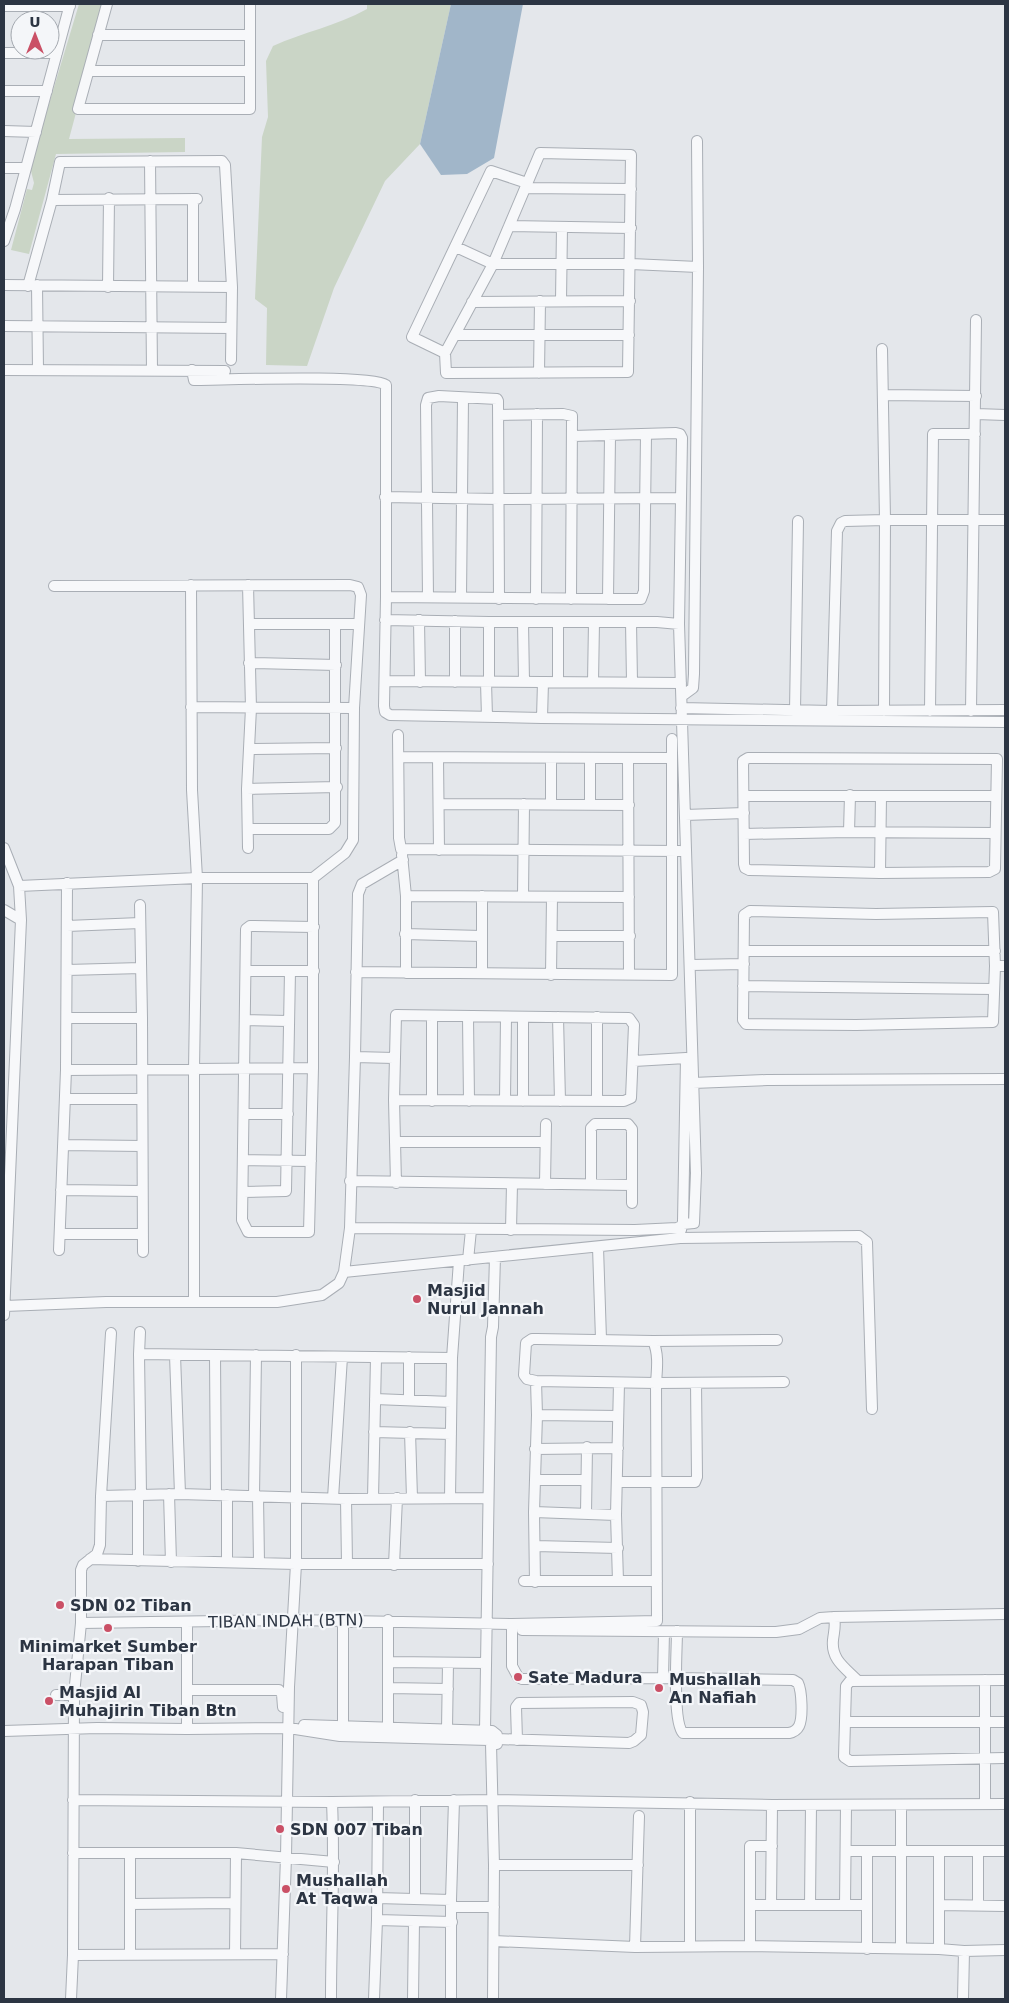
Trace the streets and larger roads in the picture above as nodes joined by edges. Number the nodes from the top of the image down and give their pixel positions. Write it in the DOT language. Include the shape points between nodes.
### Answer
graph roads {
  1 [pos="107,4"];
  2 [pos="250,4"];
  3 [pos="70,5"];
  4 [pos="4,6"];
  5 [pos="98,35"];
  6 [pos="250,35"];
  7 [pos="60,42"];
  8 [pos="55,60"];
  9 [pos="88,71"];
  10 [pos="250,71"];
  11 [pos="4,91"];
  12 [pos="47,91"];
  13 [pos="4,131"];
  14 [pos="36,132"];
  15 [pos="697,141"];
  16 [pos="150,160"];
  17 [pos="4,168"];
  18 [pos="25,168"];
  19 [pos="526,185"];
  20 [pos="631,189"];
  21 [pos="109,198"];
  22 [pos="150,198"];
  23 [pos="52,200"];
  24 [pos="4,208"];
  25 [pos="15,209"];
  26 [pos="509,226"];
  27 [pos="562,227"];
  28 [pos="631,228"];
  29 [pos="4,241"];
  30 [pos="456,246"];
  31 [pos="493,264"];
  32 [pos="562,264"];
  33 [pos="631,264"];
  34 [pos="698,267"];
  35 [pos="4,285"];
  36 [pos="32,285"];
  37 [pos="151,286"];
  38 [pos="108,287"];
  39 [pos="193,287"];
  40 [pos="232,287"];
  41 [pos="540,301"];
  42 [pos="561,301"];
  43 [pos="630,301"];
  44 [pos="472,302"];
  45 [pos="976,320"];
  46 [pos="4,326"];
  47 [pos="38,326"];
  48 [pos="152,328"];
  49 [pos="231,328"];
  50 [pos="455,335"];
  51 [pos="629,335"];
  52 [pos="540,336"];
  53 [pos="882,349"];
  54 [pos="445,353"];
  55 [pos="230,360"];
  56 [pos="4,370"];
  57 [pos="38,370"];
  58 [pos="152,370"];
  59 [pos="192,370"];
  60 [pos="225,371"];
  61 [pos="539,372"];
  62 [pos="883,395"];
  63 [pos="976,396"];
  64 [pos="463,398"];
  65 [pos="537,414"];
  66 [pos="976,414"];
  67 [pos="1005,414"];
  68 [pos="498,415"];
  69 [pos="646,434"];
  70 [pos="975,434"];
  71 [pos="573,436"];
  72 [pos="610,436"];
  73 [pos="385,497"];
  74 [pos="428,498"];
  75 [pos="462,498"];
  76 [pos="681,498"];
  77 [pos="499,499"];
  78 [pos="536,499"];
  79 [pos="572,499"];
  80 [pos="610,499"];
  81 [pos="646,499"];
  82 [pos="885,520"];
  83 [pos="1005,520"];
  84 [pos="798,521"];
  85 [pos="933,521"];
  86 [pos="974,522"];
  87 [pos="191,585"];
  88 [pos="248,585"];
  89 [pos="54,586"];
  90 [pos="386,597"];
  91 [pos="428,597"];
  92 [pos="462,598"];
  93 [pos="499,599"];
  94 [pos="536,599"];
  95 [pos="572,599"];
  96 [pos="608,599"];
  97 [pos="385,620"];
  98 [pos="419,620"];
  99 [pos="455,621"];
  100 [pos="489,622"];
  101 [pos="523,622"];
  102 [pos="558,622"];
  103 [pos="594,622"];
  104 [pos="631,622"];
  105 [pos="249,624"];
  106 [pos="336,624"];
  107 [pos="358,624"];
  108 [pos="679,624"];
  109 [pos="249,663"];
  110 [pos="336,664"];
  111 [pos="386,681"];
  112 [pos="420,682"];
  113 [pos="456,682"];
  114 [pos="488,682"];
  115 [pos="524,682"];
  116 [pos="543,682"];
  117 [pos="558,682"];
  118 [pos="593,682"];
  119 [pos="632,682"];
  120 [pos="681,683"];
  121 [pos="682,696"];
  122 [pos="336,707"];
  123 [pos="191,708"];
  124 [pos="251,708"];
  125 [pos="354,708"];
  126 [pos="681,708"];
  127 [pos="795,710"];
  128 [pos="884,710"];
  129 [pos="1005,710"];
  130 [pos="832,711"];
  131 [pos="930,711"];
  132 [pos="971,711"];
  133 [pos="487,717"];
  134 [pos="542,718"];
  135 [pos="682,719"];
  136 [pos="1005,722"];
  137 [pos="398,735"];
  138 [pos="672,739"];
  139 [pos="336,748"];
  140 [pos="249,749"];
  141 [pos="399,757"];
  142 [pos="438,758"];
  143 [pos="672,758"];
  144 [pos="551,759"];
  145 [pos="590,759"];
  146 [pos="628,759"];
  147 [pos="337,787"];
  148 [pos="247,789"];
  149 [pos="850,795"];
  150 [pos="744,796"];
  151 [pos="881,796"];
  152 [pos="996,796"];
  153 [pos="439,804"];
  154 [pos="524,804"];
  155 [pos="551,805"];
  156 [pos="590,805"];
  157 [pos="629,805"];
  158 [pos="744,813"];
  159 [pos="685,815"];
  160 [pos="1000,816"];
  161 [pos="248,829"];
  162 [pos="849,832"];
  163 [pos="880,833"];
  164 [pos="744,834"];
  165 [pos="995,834"];
  166 [pos="4,848"];
  167 [pos="248,848"];
  168 [pos="523,849"];
  169 [pos="439,850"];
  170 [pos="630,851"];
  171 [pos="674,851"];
  172 [pos="687,852"];
  173 [pos="402,855"];
  174 [pos="880,873"];
  175 [pos="197,878"];
  176 [pos="313,878"];
  177 [pos="67,883"];
  178 [pos="18,886"];
  179 [pos="406,896"];
  180 [pos="482,896"];
  181 [pos="523,896"];
  182 [pos="552,897"];
  183 [pos="629,897"];
  184 [pos="140,905"];
  185 [pos="4,910"];
  186 [pos="21,920"];
  187 [pos="140,923"];
  188 [pos="67,926"];
  189 [pos="314,927"];
  190 [pos="405,934"];
  191 [pos="481,936"];
  192 [pos="552,936"];
  193 [pos="630,936"];
  194 [pos="744,950"];
  195 [pos="995,951"];
  196 [pos="744,964"];
  197 [pos="691,966"];
  198 [pos="1000,966"];
  199 [pos="141,968"];
  200 [pos="67,970"];
  201 [pos="246,971"];
  202 [pos="290,971"];
  203 [pos="314,971"];
  204 [pos="356,972"];
  205 [pos="406,973"];
  206 [pos="482,973"];
  207 [pos="629,974"];
  208 [pos="551,975"];
  209 [pos="743,986"];
  210 [pos="993,989"];
  211 [pos="432,1016"];
  212 [pos="468,1017"];
  213 [pos="506,1017"];
  214 [pos="523,1017"];
  215 [pos="558,1017"];
  216 [pos="597,1017"];
  217 [pos="66,1018"];
  218 [pos="142,1018"];
  219 [pos="245,1020"];
  220 [pos="288,1021"];
  221 [pos="355,1057"];
  222 [pos="394,1058"];
  223 [pos="634,1061"];
  224 [pos="288,1068"];
  225 [pos="313,1068"];
  226 [pos="245,1069"];
  227 [pos="66,1070"];
  228 [pos="142,1070"];
  229 [pos="194,1070"];
  230 [pos="1005,1079"];
  231 [pos="693,1083"];
  232 [pos="64,1099"];
  233 [pos="142,1099"];
  234 [pos="394,1100"];
  235 [pos="505,1100"];
  236 [pos="432,1101"];
  237 [pos="469,1101"];
  238 [pos="523,1101"];
  239 [pos="560,1101"];
  240 [pos="597,1101"];
  241 [pos="7,1105"];
  242 [pos="244,1114"];
  243 [pos="288,1114"];
  244 [pos="546,1124"];
  245 [pos="395,1142"];
  246 [pos="545,1142"];
  247 [pos="63,1145"];
  248 [pos="142,1146"];
  249 [pos="244,1160"];
  250 [pos="287,1160"];
  251 [pos="311,1161"];
  252 [pos="350,1181"];
  253 [pos="396,1183"];
  254 [pos="512,1184"];
  255 [pos="545,1184"];
  256 [pos="591,1184"];
  257 [pos="632,1185"];
  258 [pos="61,1190"];
  259 [pos="142,1191"];
  260 [pos="243,1192"];
  261 [pos="632,1203"];
  262 [pos="4,1207"];
  263 [pos="682,1225"];
  264 [pos="350,1228"];
  265 [pos="471,1230"];
  266 [pos="511,1230"];
  267 [pos="60,1234"];
  268 [pos="143,1234"];
  269 [pos="680,1238"];
  270 [pos="598,1247"];
  271 [pos="59,1250"];
  272 [pos="143,1252"];
  273 [pos="495,1257"];
  274 [pos="463,1260"];
  275 [pos="344,1272"];
  276 [pos="194,1301"];
  277 [pos="4,1310"];
  278 [pos="140,1332"];
  279 [pos="111,1333"];
  280 [pos="601,1339"];
  281 [pos="777,1340"];
  282 [pos="653,1341"];
  283 [pos="139,1354"];
  284 [pos="175,1354"];
  285 [pos="214,1354"];
  286 [pos="256,1354"];
  287 [pos="296,1355"];
  288 [pos="342,1357"];
  289 [pos="409,1357"];
  290 [pos="376,1358"];
  291 [pos="452,1358"];
  292 [pos="536,1381"];
  293 [pos="784,1382"];
  294 [pos="620,1383"];
  295 [pos="696,1383"];
  296 [pos="656,1384"];
  297 [pos="376,1399"];
  298 [pos="409,1400"];
  299 [pos="450,1402"];
  300 [pos="872,1409"];
  301 [pos="537,1415"];
  302 [pos="618,1416"];
  303 [pos="374,1432"];
  304 [pos="410,1432"];
  305 [pos="451,1434"];
  306 [pos="587,1448"];
  307 [pos="618,1448"];
  308 [pos="535,1449"];
  309 [pos="535,1480"];
  310 [pos="586,1480"];
  311 [pos="618,1482"];
  312 [pos="656,1483"];
  313 [pos="139,1494"];
  314 [pos="169,1494"];
  315 [pos="180,1494"];
  316 [pos="222,1495"];
  317 [pos="101,1496"];
  318 [pos="256,1496"];
  319 [pos="295,1498"];
  320 [pos="333,1498"];
  321 [pos="373,1498"];
  322 [pos="397,1498"];
  323 [pos="412,1498"];
  324 [pos="450,1498"];
  325 [pos="488,1498"];
  326 [pos="346,1500"];
  327 [pos="534,1512"];
  328 [pos="586,1513"];
  329 [pos="616,1515"];
  330 [pos="535,1546"];
  331 [pos="618,1548"];
  332 [pos="90,1559"];
  333 [pos="138,1561"];
  334 [pos="171,1562"];
  335 [pos="227,1562"];
  336 [pos="259,1562"];
  337 [pos="347,1563"];
  338 [pos="296,1564"];
  339 [pos="488,1564"];
  340 [pos="394,1565"];
  341 [pos="618,1581"];
  342 [pos="657,1581"];
  343 [pos="1005,1614"];
  344 [pos="834,1617"];
  345 [pos="294,1620"];
  346 [pos="388,1620"];
  347 [pos="344,1621"];
  348 [pos="187,1622"];
  349 [pos="487,1622"];
  350 [pos="81,1623"];
  351 [pos="512,1627"];
  352 [pos="677,1631"];
  353 [pos="664,1632"];
  354 [pos="664,1652"];
  355 [pos="676,1652"];
  356 [pos="388,1662"];
  357 [pos="448,1663"];
  358 [pos="486,1663"];
  359 [pos="663,1678"];
  360 [pos="676,1678"];
  361 [pos="856,1679"];
  362 [pos="986,1680"];
  363 [pos="1005,1680"];
  364 [pos="388,1688"];
  365 [pos="448,1689"];
  366 [pos="188,1690"];
  367 [pos="56,1696"];
  368 [pos="74,1696"];
  369 [pos="845,1722"];
  370 [pos="986,1722"];
  371 [pos="1005,1722"];
  372 [pos="343,1726"];
  373 [pos="287,1727"];
  374 [pos="388,1728"];
  375 [pos="74,1729"];
  376 [pos="187,1730"];
  377 [pos="447,1730"];
  378 [pos="4,1731"];
  379 [pos="485,1735"];
  380 [pos="497,1739"];
  381 [pos="517,1740"];
  382 [pos="1005,1758"];
  383 [pos="986,1759"];
  384 [pos="73,1800"];
  385 [pos="415,1800"];
  386 [pos="454,1800"];
  387 [pos="495,1800"];
  388 [pos="288,1801"];
  389 [pos="332,1802"];
  390 [pos="378,1802"];
  391 [pos="690,1802"];
  392 [pos="985,1804"];
  393 [pos="1005,1804"];
  394 [pos="772,1805"];
  395 [pos="811,1805"];
  396 [pos="846,1805"];
  397 [pos="901,1805"];
  398 [pos="639,1816"];
  399 [pos="772,1846"];
  400 [pos="901,1850"];
  401 [pos="846,1851"];
  402 [pos="867,1851"];
  403 [pos="939,1851"];
  404 [pos="978,1851"];
  405 [pos="1005,1851"];
  406 [pos="73,1853"];
  407 [pos="130,1853"];
  408 [pos="236,1853"];
  409 [pos="286,1857"];
  410 [pos="334,1862"];
  411 [pos="494,1865"];
  412 [pos="638,1865"];
  413 [pos="377,1898"];
  414 [pos="415,1898"];
  415 [pos="235,1903"];
  416 [pos="451,1903"];
  417 [pos="130,1904"];
  418 [pos="751,1905"];
  419 [pos="770,1905"];
  420 [pos="810,1905"];
  421 [pos="845,1905"];
  422 [pos="866,1905"];
  423 [pos="939,1905"];
  424 [pos="978,1905"];
  425 [pos="1005,1906"];
  426 [pos="494,1907"];
  427 [pos="377,1920"];
  428 [pos="414,1921"];
  429 [pos="452,1922"];
  430 [pos="494,1941"];
  431 [pos="690,1946"];
  432 [pos="750,1946"];
  433 [pos="635,1948"];
  434 [pos="901,1948"];
  435 [pos="867,1949"];
  436 [pos="939,1949"];
  437 [pos="1005,1950"];
  438 [pos="964,1951"];
  439 [pos="130,1954"];
  440 [pos="235,1954"];
  441 [pos="283,1954"];
  442 [pos="73,1955"];
  443 [pos="71,1999"];
  444 [pos="281,1999"];
  445 [pos="332,1999"];
  446 [pos="374,1999"];
  447 [pos="413,1999"];
  448 [pos="450,1999"];
  449 [pos="493,1999"];
  450 [pos="963,1999"];
  1 -- 5 [label="street"];
  2 -- 6 [label="street"];
  3 -- 4 [label="street"];
  3 -- 7 [label="street"];
  5 -- 6 [label="street"];
  5 -- 9 [label="street"];
  6 -- 10 [label="street"];
  8 -- 12 [label="street"];
  9 -- 10 [label="street"];
  9 -- 10 [label="street" via="78,109 250,109"];
  11 -- 12 [label="street"];
  12 -- 14 [label="street"];
  13 -- 14 [label="street"];
  14 -- 18 [label="street"];
  15 -- 34 [label="street"];
  16 -- 22 [label="street"];
  16 -- 23 [label="street" via="60,162"];
  16 -- 40 [label="street" via="218,160 224,163"];
  17 -- 18 [label="street"];
  18 -- 25 [label="street"];
  19 -- 20 [label="street"];
  19 -- 20 [label="street" via="540,153 631,155"];
  19 -- 26 [label="street"];
  19 -- 30 [label="street" via="492,171"];
  20 -- 28 [label="street"];
  21 -- 22 [label="street"];
  21 -- 23 [label="street"];
  21 -- 38 [label="street"];
  22 -- 37 [label="street"];
  22 -- 39 [label="street" via="195,199"];
  23 -- 36 [label="street"];
  24 -- 25 [label="street"];
  25 -- 29 [label="street"];
  26 -- 27 [label="street"];
  26 -- 31 [label="street"];
  27 -- 28 [label="street"];
  27 -- 32 [label="street"];
  28 -- 33 [label="street"];
  30 -- 31 [label="street"];
  30 -- 54 [label="street" via="412,337"];
  31 -- 32 [label="street"];
  31 -- 44 [label="street"];
  32 -- 33 [label="street"];
  32 -- 42 [label="street"];
  33 -- 34 [label="street"];
  33 -- 43 [label="street"];
  34 -- 121 [label="street" via="694,674 693,688"];
  35 -- 36 [label="street"];
  36 -- 38 [label="street"];
  36 -- 47 [label="street"];
  37 -- 38 [label="street"];
  37 -- 39 [label="street"];
  37 -- 48 [label="street"];
  39 -- 40 [label="street"];
  40 -- 49 [label="street"];
  41 -- 42 [label="street"];
  41 -- 44 [label="street"];
  41 -- 52 [label="street"];
  42 -- 43 [label="street"];
  43 -- 51 [label="street"];
  44 -- 50 [label="street"];
  45 -- 63 [label="street"];
  46 -- 47 [label="street"];
  47 -- 48 [label="street"];
  47 -- 57 [label="street"];
  48 -- 49 [label="street"];
  48 -- 58 [label="street"];
  49 -- 55 [label="street"];
  50 -- 52 [label="street"];
  50 -- 54 [label="street"];
  51 -- 52 [label="street"];
  51 -- 61 [label="street" via="628,372"];
  52 -- 61 [label="street"];
  53 -- 62 [label="street"];
  54 -- 61 [label="street" via="446,373"];
  56 -- 57 [label="street"];
  57 -- 58 [label="street"];
  58 -- 59 [label="street"];
  59 -- 60 [label="street"];
  59 -- 73 [label="street" via="194,380 342,379 382,383 386,386"];
  62 -- 63 [label="street"];
  62 -- 82 [label="street"];
  63 -- 66 [label="street"];
  64 -- 68 [label="street" via="497,399"];
  64 -- 74 [label="street" via="439,396 426,400"];
  64 -- 75 [label="street"];
  65 -- 68 [label="street"];
  65 -- 71 [label="street" via="571,415"];
  65 -- 78 [label="street"];
  66 -- 67 [label="street"];
  66 -- 70 [label="street"];
  68 -- 77 [label="street"];
  69 -- 72 [label="street"];
  69 -- 76 [label="street" via="680,434"];
  69 -- 81 [label="street"];
  70 -- 85 [label="street" via="933,434"];
  70 -- 86 [label="street"];
  71 -- 72 [label="street"];
  71 -- 79 [label="street"];
  72 -- 80 [label="street"];
  73 -- 74 [label="street"];
  73 -- 90 [label="street"];
  74 -- 75 [label="street"];
  74 -- 91 [label="street"];
  75 -- 77 [label="street"];
  75 -- 92 [label="street"];
  76 -- 81 [label="street"];
  76 -- 108 [label="street"];
  77 -- 78 [label="street"];
  77 -- 93 [label="street"];
  78 -- 79 [label="street"];
  78 -- 94 [label="street"];
  79 -- 80 [label="street"];
  79 -- 95 [label="street"];
  80 -- 81 [label="street"];
  80 -- 96 [label="street"];
  81 -- 96 [label="street" via="644,596 635,601"];
  82 -- 85 [label="street"];
  82 -- 128 [label="street"];
  82 -- 130 [label="street" via="845,521 837,531"];
  83 -- 86 [label="street"];
  84 -- 127 [label="street"];
  85 -- 86 [label="street"];
  85 -- 131 [label="street"];
  86 -- 132 [label="street"];
  87 -- 88 [label="street"];
  87 -- 89 [label="street"];
  87 -- 123 [label="street"];
  88 -- 105 [label="street"];
  88 -- 107 [label="street" via="355,585 361,594"];
  90 -- 91 [label="street"];
  90 -- 97 [label="street"];
  91 -- 92 [label="street"];
  92 -- 93 [label="street"];
  93 -- 94 [label="street"];
  94 -- 95 [label="street"];
  95 -- 96 [label="street"];
  97 -- 98 [label="street"];
  97 -- 111 [label="street"];
  98 -- 99 [label="street"];
  98 -- 112 [label="street"];
  99 -- 100 [label="street"];
  99 -- 113 [label="street"];
  100 -- 101 [label="street"];
  100 -- 114 [label="street"];
  101 -- 102 [label="street"];
  101 -- 115 [label="street"];
  102 -- 103 [label="street"];
  102 -- 117 [label="street"];
  103 -- 104 [label="street"];
  103 -- 118 [label="street"];
  104 -- 108 [label="street"];
  104 -- 119 [label="street"];
  105 -- 106 [label="street"];
  105 -- 109 [label="street"];
  106 -- 107 [label="street"];
  106 -- 110 [label="street"];
  107 -- 125 [label="street"];
  108 -- 120 [label="street"];
  109 -- 110 [label="street"];
  109 -- 124 [label="street"];
  110 -- 122 [label="street"];
  111 -- 112 [label="street"];
  111 -- 133 [label="street" via="384,706 390,715"];
  112 -- 113 [label="street"];
  113 -- 114 [label="street"];
  114 -- 115 [label="street"];
  114 -- 133 [label="street"];
  115 -- 116 [label="street"];
  116 -- 117 [label="street"];
  116 -- 134 [label="street"];
  117 -- 118 [label="street"];
  118 -- 119 [label="street"];
  119 -- 120 [label="street"];
  120 -- 121 [label="street"];
  121 -- 126 [label="street"];
  122 -- 124 [label="street"];
  122 -- 125 [label="street"];
  122 -- 139 [label="street"];
  123 -- 124 [label="street"];
  123 -- 175 [label="street"];
  124 -- 140 [label="street"];
  125 -- 176 [label="street" via="353,840 345,853"];
  126 -- 127 [label="street"];
  126 -- 135 [label="street"];
  127 -- 130 [label="street"];
  128 -- 130 [label="street"];
  128 -- 131 [label="street"];
  129 -- 132 [label="street"];
  131 -- 132 [label="street"];
  133 -- 134 [label="street"];
  134 -- 135 [label="street"];
  135 -- 136 [label="street"];
  135 -- 159 [label="street"];
  137 -- 141 [label="street"];
  138 -- 143 [label="street"];
  139 -- 140 [label="street"];
  139 -- 147 [label="street"];
  140 -- 148 [label="street"];
  141 -- 142 [label="street"];
  141 -- 173 [label="street"];
  142 -- 144 [label="street"];
  142 -- 153 [label="street"];
  143 -- 146 [label="street"];
  143 -- 171 [label="street"];
  144 -- 145 [label="street"];
  144 -- 155 [label="street"];
  145 -- 146 [label="street"];
  145 -- 156 [label="street"];
  146 -- 157 [label="street"];
  147 -- 148 [label="street"];
  147 -- 161 [label="street" via="335,823 329,829"];
  148 -- 161 [label="street"];
  149 -- 150 [label="street"];
  149 -- 151 [label="street"];
  149 -- 162 [label="street"];
  150 -- 152 [label="street" via="743,761 748,758 994,758 997,762"];
  150 -- 158 [label="street"];
  151 -- 152 [label="street"];
  151 -- 163 [label="street"];
  152 -- 160 [label="street"];
  153 -- 154 [label="street"];
  153 -- 169 [label="street"];
  154 -- 155 [label="street"];
  154 -- 168 [label="street"];
  155 -- 156 [label="street"];
  156 -- 157 [label="street"];
  157 -- 170 [label="street"];
  158 -- 159 [label="street"];
  158 -- 164 [label="street"];
  159 -- 172 [label="street"];
  160 -- 165 [label="street"];
  161 -- 167 [label="street"];
  162 -- 163 [label="street"];
  162 -- 164 [label="street"];
  163 -- 165 [label="street"];
  163 -- 174 [label="street"];
  164 -- 174 [label="street" via="744,866 749,870"];
  165 -- 174 [label="street" via="996,867 992,871"];
  166 -- 178 [label="street"];
  168 -- 169 [label="street"];
  168 -- 170 [label="street"];
  168 -- 181 [label="street"];
  169 -- 173 [label="street"];
  170 -- 171 [label="street"];
  170 -- 183 [label="street"];
  171 -- 172 [label="street"];
  171 -- 207 [label="street" via="672,975"];
  172 -- 197 [label="street"];
  173 -- 179 [label="street"];
  173 -- 204 [label="street" via="360,888"];
  175 -- 176 [label="street"];
  175 -- 177 [label="street"];
  175 -- 229 [label="street"];
  176 -- 189 [label="street"];
  177 -- 178 [label="street"];
  177 -- 188 [label="street"];
  178 -- 186 [label="street"];
  179 -- 180 [label="street"];
  179 -- 190 [label="street"];
  180 -- 181 [label="street"];
  180 -- 191 [label="street"];
  181 -- 182 [label="street"];
  182 -- 183 [label="street"];
  182 -- 192 [label="street"];
  183 -- 193 [label="street"];
  184 -- 187 [label="street"];
  185 -- 186 [label="street"];
  186 -- 241 [label="street" via="16,1010 11,1019"];
  187 -- 188 [label="street"];
  187 -- 199 [label="street"];
  188 -- 200 [label="street"];
  189 -- 201 [label="street" via="250,926 246,929"];
  189 -- 203 [label="street"];
  190 -- 191 [label="street"];
  190 -- 205 [label="street"];
  191 -- 206 [label="street"];
  192 -- 193 [label="street"];
  192 -- 208 [label="street"];
  193 -- 207 [label="street"];
  194 -- 195 [label="street"];
  194 -- 195 [label="street" via="744,915 748,911 876,914 990,911 993,912"];
  194 -- 196 [label="street"];
  195 -- 198 [label="street"];
  196 -- 197 [label="street"];
  196 -- 209 [label="street"];
  197 -- 231 [label="street"];
  198 -- 210 [label="street"];
  199 -- 200 [label="street"];
  199 -- 218 [label="street"];
  200 -- 217 [label="street"];
  201 -- 202 [label="street"];
  201 -- 219 [label="street"];
  202 -- 203 [label="street"];
  202 -- 220 [label="street"];
  203 -- 225 [label="street"];
  204 -- 205 [label="street"];
  204 -- 221 [label="street"];
  205 -- 206 [label="street"];
  206 -- 208 [label="street"];
  207 -- 208 [label="street"];
  209 -- 210 [label="street"];
  209 -- 210 [label="street" via="743,1020 746,1024 990,1023 994,1019"];
  211 -- 212 [label="street"];
  211 -- 222 [label="street" via="396,1015"];
  211 -- 236 [label="street"];
  212 -- 213 [label="street"];
  212 -- 237 [label="street"];
  213 -- 214 [label="street"];
  213 -- 235 [label="street"];
  214 -- 215 [label="street"];
  214 -- 238 [label="street"];
  215 -- 216 [label="street"];
  215 -- 239 [label="street"];
  216 -- 223 [label="street" via="631,1019 634,1025"];
  216 -- 240 [label="street"];
  217 -- 218 [label="street"];
  217 -- 227 [label="street"];
  218 -- 228 [label="street"];
  219 -- 220 [label="street"];
  219 -- 226 [label="street"];
  220 -- 224 [label="street"];
  221 -- 222 [label="street"];
  221 -- 252 [label="street"];
  222 -- 234 [label="street"];
  223 -- 240 [label="street" via="630,1100"];
  223 -- 263 [label="street" via="686,1058"];
  224 -- 225 [label="street"];
  224 -- 226 [label="street"];
  224 -- 243 [label="street"];
  225 -- 251 [label="street"];
  226 -- 229 [label="street"];
  226 -- 242 [label="street"];
  227 -- 228 [label="street"];
  227 -- 232 [label="street"];
  228 -- 229 [label="street"];
  228 -- 233 [label="street"];
  229 -- 276 [label="street"];
  230 -- 231 [label="street"];
  231 -- 263 [label="street" via="694,1223"];
  232 -- 233 [label="street"];
  232 -- 247 [label="street"];
  233 -- 248 [label="street"];
  234 -- 236 [label="street"];
  234 -- 245 [label="street"];
  235 -- 237 [label="street"];
  235 -- 238 [label="street"];
  236 -- 237 [label="street"];
  238 -- 239 [label="street"];
  239 -- 240 [label="street"];
  241 -- 262 [label="street"];
  241 -- 277 [label="street"];
  242 -- 243 [label="street"];
  242 -- 249 [label="street"];
  243 -- 250 [label="street"];
  244 -- 246 [label="street"];
  245 -- 246 [label="street"];
  245 -- 253 [label="street"];
  246 -- 255 [label="street"];
  247 -- 248 [label="street"];
  247 -- 258 [label="street"];
  248 -- 259 [label="street"];
  249 -- 250 [label="street"];
  249 -- 260 [label="street"];
  250 -- 251 [label="street"];
  250 -- 260 [label="street" via="286,1191"];
  251 -- 260 [label="street" via="308,1232 248,1232 242,1220"];
  252 -- 253 [label="street"];
  252 -- 264 [label="street"];
  253 -- 254 [label="street"];
  254 -- 255 [label="street"];
  254 -- 266 [label="street"];
  255 -- 256 [label="street"];
  256 -- 257 [label="street"];
  256 -- 257 [label="street" via="591,1128 595,1124 628,1124 632,1129"];
  257 -- 261 [label="street"];
  258 -- 259 [label="street"];
  258 -- 267 [label="street"];
  259 -- 268 [label="street"];
  263 -- 266 [label="street" via="635,1230"];
  263 -- 269 [label="street"];
  264 -- 265 [label="street"];
  264 -- 275 [label="street"];
  265 -- 266 [label="street"];
  265 -- 274 [label="street"];
  267 -- 268 [label="street"];
  267 -- 271 [label="street"];
  268 -- 272 [label="street"];
  269 -- 270 [label="street"];
  269 -- 300 [label="street" via="859,1236 867,1242"];
  270 -- 273 [label="street"];
  270 -- 280 [label="street"];
  273 -- 274 [label="street"];
  273 -- 325 [label="street"];
  274 -- 275 [label="street"];
  274 -- 291 [label="street"];
  275 -- 276 [label="street" via="339,1283 322,1295 277,1302"];
  276 -- 277 [label="street" via="106,1302"];
  278 -- 283 [label="street"];
  279 -- 317 [label="street"];
  280 -- 282 [label="street"];
  280 -- 292 [label="street" via="528,1341 524,1375"];
  281 -- 282 [label="street"];
  282 -- 296 [label="street" via="657,1359"];
  283 -- 284 [label="street"];
  283 -- 313 [label="street"];
  284 -- 285 [label="street"];
  284 -- 315 [label="street"];
  285 -- 286 [label="street"];
  285 -- 316 [label="street"];
  286 -- 287 [label="street"];
  286 -- 318 [label="street"];
  287 -- 288 [label="street"];
  287 -- 319 [label="street"];
  288 -- 290 [label="street"];
  288 -- 320 [label="street"];
  289 -- 290 [label="street"];
  289 -- 291 [label="street"];
  289 -- 298 [label="street"];
  290 -- 297 [label="street"];
  291 -- 299 [label="street"];
  292 -- 294 [label="street"];
  292 -- 301 [label="street"];
  293 -- 295 [label="street"];
  294 -- 296 [label="street"];
  294 -- 302 [label="street"];
  295 -- 296 [label="street"];
  295 -- 312 [label="street" via="697,1477 695,1482 689,1483"];
  296 -- 312 [label="street"];
  297 -- 298 [label="street"];
  297 -- 303 [label="street"];
  298 -- 299 [label="street"];
  299 -- 305 [label="street"];
  301 -- 302 [label="street"];
  301 -- 308 [label="street"];
  302 -- 307 [label="street"];
  303 -- 304 [label="street"];
  303 -- 321 [label="street"];
  304 -- 305 [label="street"];
  304 -- 323 [label="street"];
  305 -- 324 [label="street"];
  306 -- 307 [label="street"];
  306 -- 308 [label="street"];
  306 -- 310 [label="street"];
  307 -- 311 [label="street"];
  308 -- 309 [label="street"];
  309 -- 310 [label="street"];
  309 -- 327 [label="street"];
  310 -- 328 [label="street"];
  311 -- 312 [label="street"];
  311 -- 329 [label="street"];
  312 -- 342 [label="street"];
  313 -- 314 [label="street"];
  313 -- 317 [label="street"];
  313 -- 333 [label="street"];
  314 -- 315 [label="street"];
  314 -- 334 [label="street"];
  315 -- 316 [label="street"];
  316 -- 318 [label="street"];
  316 -- 335 [label="street"];
  317 -- 332 [label="street" via="99,1550"];
  318 -- 319 [label="street"];
  318 -- 336 [label="street"];
  319 -- 320 [label="street"];
  319 -- 338 [label="street"];
  320 -- 326 [label="street"];
  321 -- 322 [label="street"];
  321 -- 326 [label="street"];
  322 -- 323 [label="street"];
  322 -- 340 [label="street"];
  323 -- 324 [label="street"];
  324 -- 325 [label="street"];
  325 -- 339 [label="street"];
  326 -- 337 [label="street"];
  327 -- 328 [label="street"];
  327 -- 330 [label="street"];
  328 -- 329 [label="street"];
  329 -- 331 [label="street"];
  330 -- 331 [label="street"];
  330 -- 341 [label="street" via="529,1582"];
  331 -- 341 [label="street"];
  332 -- 333 [label="street"];
  332 -- 350 [label="street" via="81,1570"];
  333 -- 334 [label="street"];
  334 -- 335 [label="street"];
  335 -- 336 [label="street"];
  336 -- 338 [label="street"];
  337 -- 338 [label="street"];
  337 -- 340 [label="street"];
  338 -- 345 [label="street"];
  339 -- 340 [label="street"];
  339 -- 349 [label="street"];
  341 -- 342 [label="street"];
  342 -- 351 [label="street, TIBAN INDAH (BTN)" via="657,1621"];
  343 -- 344 [label="street"];
  344 -- 352 [label="street" via="820,1618 788,1631"];
  344 -- 361 [label="street" via="834,1655"];
  345 -- 347 [label="street, TIBAN INDAH (BTN)"];
  345 -- 348 [label="street, TIBAN INDAH (BTN)"];
  345 -- 373 [label="street"];
  346 -- 347 [label="street, TIBAN INDAH (BTN)"];
  346 -- 349 [label="street, TIBAN INDAH (BTN)"];
  346 -- 356 [label="street, TIBAN INDAH (BTN)"];
  347 -- 372 [label="street"];
  348 -- 350 [label="street, TIBAN INDAH (BTN)"];
  348 -- 366 [label="street"];
  349 -- 351 [label="street, TIBAN INDAH (BTN)"];
  349 -- 358 [label="street"];
  350 -- 368 [label="street"];
  351 -- 353 [label="street"];
  351 -- 359 [label="street" via="512,1666 522,1679"];
  352 -- 353 [label="street"];
  352 -- 355 [label="street"];
  353 -- 354 [label="street"];
  354 -- 355 [label="street"];
  354 -- 359 [label="street"];
  355 -- 360 [label="street"];
  356 -- 357 [label="street"];
  356 -- 364 [label="street, TIBAN INDAH (BTN)"];
  357 -- 358 [label="street"];
  357 -- 365 [label="street"];
  358 -- 379 [label="street"];
  359 -- 360 [label="street"];
  360 -- 360 [label="street" via="793,1680 801,1693 799,1726 789,1733 683,1733 679,1724"];
  361 -- 362 [label="street"];
  361 -- 369 [label="street" via="846,1684"];
  362 -- 363 [label="street"];
  362 -- 370 [label="street"];
  364 -- 365 [label="street"];
  364 -- 374 [label="street, TIBAN INDAH (BTN)"];
  365 -- 377 [label="street"];
  366 -- 373 [label="street" via="278,1690 283,1698"];
  366 -- 376 [label="street"];
  367 -- 368 [label="street"];
  368 -- 375 [label="street"];
  369 -- 370 [label="street"];
  369 -- 383 [label="street" via="844,1757 850,1761"];
  370 -- 371 [label="street"];
  370 -- 383 [label="street"];
  372 -- 373 [label="street"];
  372 -- 374 [label="street"];
  373 -- 376 [label="street"];
  373 -- 379 [label="street" via="340,1736"];
  373 -- 388 [label="street"];
  374 -- 377 [label="street"];
  375 -- 376 [label="street"];
  375 -- 378 [label="street"];
  375 -- 384 [label="street"];
  377 -- 379 [label="street"];
  379 -- 380 [label="street" via="494,1732"];
  379 -- 387 [label="street" via="492,1744"];
  380 -- 381 [label="street"];
  380 -- 387 [label="street"];
  381 -- 381 [label="street" via="634,1742 642,1735 642,1708 633,1702 519,1703 516,1707"];
  382 -- 383 [label="street"];
  383 -- 392 [label="street"];
  384 -- 388 [label="street"];
  384 -- 406 [label="street"];
  385 -- 386 [label="street"];
  385 -- 390 [label="street"];
  385 -- 414 [label="street"];
  386 -- 387 [label="street"];
  386 -- 416 [label="street"];
  387 -- 391 [label="street"];
  387 -- 411 [label="street"];
  388 -- 389 [label="street"];
  388 -- 409 [label="street"];
  389 -- 390 [label="street"];
  389 -- 410 [label="street"];
  390 -- 413 [label="street"];
  391 -- 394 [label="street"];
  391 -- 431 [label="street"];
  392 -- 393 [label="street"];
  392 -- 397 [label="street"];
  394 -- 395 [label="street"];
  394 -- 399 [label="street"];
  395 -- 396 [label="street"];
  395 -- 420 [label="street"];
  396 -- 397 [label="street"];
  396 -- 401 [label="street"];
  397 -- 400 [label="street"];
  398 -- 412 [label="street"];
  399 -- 418 [label="street" via="750,1846"];
  399 -- 419 [label="street"];
  400 -- 402 [label="street"];
  400 -- 403 [label="street"];
  400 -- 434 [label="street"];
  401 -- 402 [label="street"];
  401 -- 421 [label="street"];
  402 -- 422 [label="street"];
  403 -- 404 [label="street"];
  403 -- 423 [label="street"];
  404 -- 405 [label="street"];
  404 -- 424 [label="street"];
  406 -- 407 [label="street"];
  406 -- 442 [label="street"];
  407 -- 408 [label="street"];
  407 -- 417 [label="street"];
  408 -- 409 [label="street"];
  408 -- 415 [label="street"];
  409 -- 410 [label="street"];
  409 -- 441 [label="street"];
  410 -- 445 [label="street"];
  411 -- 412 [label="street"];
  411 -- 426 [label="street"];
  412 -- 433 [label="street"];
  413 -- 414 [label="street"];
  413 -- 427 [label="street"];
  414 -- 416 [label="street"];
  415 -- 417 [label="street"];
  415 -- 440 [label="street"];
  416 -- 426 [label="street"];
  416 -- 429 [label="street"];
  417 -- 439 [label="street"];
  418 -- 419 [label="street"];
  418 -- 432 [label="street"];
  419 -- 420 [label="street"];
  420 -- 421 [label="street"];
  421 -- 422 [label="street"];
  422 -- 435 [label="street"];
  423 -- 424 [label="street"];
  423 -- 436 [label="street"];
  424 -- 425 [label="street"];
  426 -- 430 [label="street"];
  427 -- 428 [label="street"];
  427 -- 446 [label="street"];
  428 -- 429 [label="street"];
  428 -- 447 [label="street"];
  429 -- 448 [label="street"];
  430 -- 433 [label="street"];
  430 -- 449 [label="street"];
  431 -- 432 [label="street"];
  431 -- 433 [label="street"];
  432 -- 435 [label="street"];
  434 -- 435 [label="street"];
  434 -- 436 [label="street"];
  436 -- 438 [label="street"];
  437 -- 438 [label="street"];
  438 -- 450 [label="street"];
  439 -- 440 [label="street"];
  439 -- 442 [label="street"];
  440 -- 441 [label="street"];
  441 -- 444 [label="street"];
  442 -- 443 [label="street"];
}
